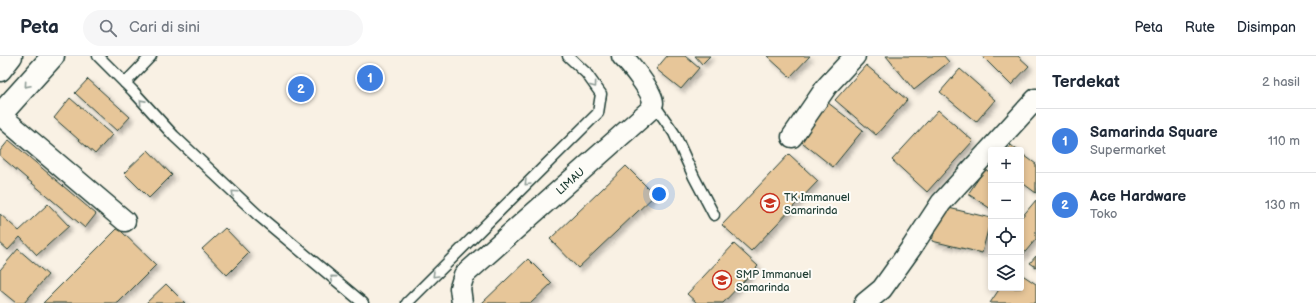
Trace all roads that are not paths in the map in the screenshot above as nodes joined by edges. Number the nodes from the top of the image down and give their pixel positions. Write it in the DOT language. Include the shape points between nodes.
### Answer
graph roads {
  1 [pos="11,56"];
  2 [pos="52,56"];
  3 [pos="151,56"];
  4 [pos="568,56"];
  5 [pos="854,56"];
  6 [pos="100,57"];
  7 [pos="633,60"];
  8 [pos="0,70"];
  9 [pos="125,83"];
  10 [pos="1036,99"];
  11 [pos="653,103"];
  12 [pos="0,115"];
  13 [pos="792,136"];
  14 [pos="714,215"];
  15 [pos="125,221"];
  16 [pos="363,303"];
  17 [pos="407,303"];
  18 [pos="462,303"];
  19 [pos="865,303"];
  1 -- 8 [label="main road"];
  2 -- 12 [label="main road, one-way"];
  3 -- 9 [label="lane"];
  4 -- 17 [label="lane, one-way" via="601,94 598,113"];
  5 -- 13 [label="street" via="827,86"];
  6 -- 9 [label="lane"];
  7 -- 11 [label="street"];
  16 -- 9 [label="lane, one-way" via="259,216 174,136"];
  10 -- 19 [label="street" via="940,204 882,289"];
  11 -- 14 [label="lane" via="674,133"];
  11 -- 18 [label="street, LIMAU" via="650,109 464,275 460,288"];
  12 -- 15 [label="street"];
}
